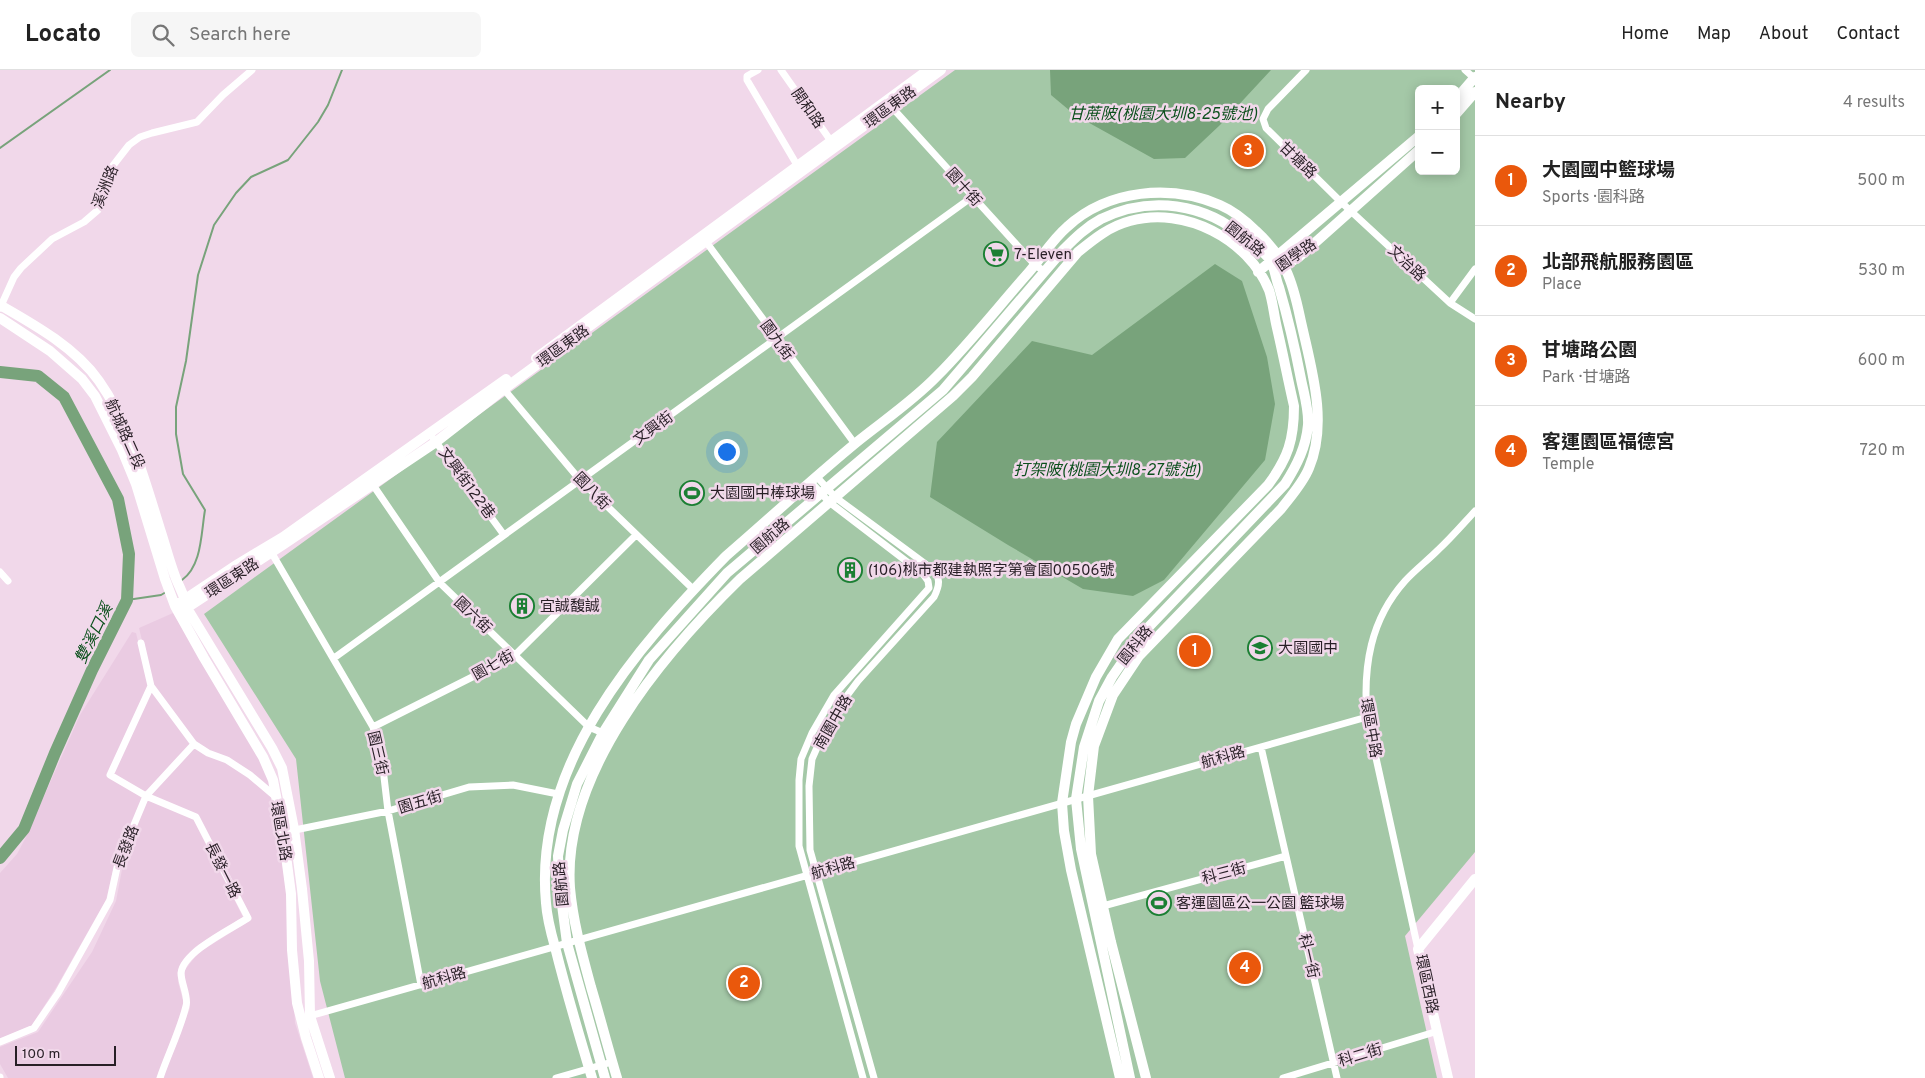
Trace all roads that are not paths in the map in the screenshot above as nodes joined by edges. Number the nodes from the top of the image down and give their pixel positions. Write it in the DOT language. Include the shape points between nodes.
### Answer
graph roads {
  1 [pos="252,70"];
  2 [pos="758,70"];
  3 [pos="781,70"];
  4 [pos="928,70"];
  5 [pos="941,70"];
  6 [pos="1306,70"];
  7 [pos="1465,70"];
  8 [pos="1475,77"];
  9 [pos="1475,92"];
  10 [pos="1460,94"];
  11 [pos="888,104"];
  12 [pos="1460,109"];
  13 [pos="1415,139"];
  14 [pos="833,143"];
  15 [pos="1415,154"];
  16 [pos="797,165"];
  17 [pos="972,197"];
  18 [pos="1341,202"];
  19 [pos="1351,212"];
  20 [pos="704,238"];
  21 [pos="1275,263"];
  22 [pos="1035,265"];
  23 [pos="1284,266"];
  24 [pos="1475,269"];
  25 [pos="1044,272"];
  26 [pos="1258,272"];
  27 [pos="1450,303"];
  28 [pos="0,306"];
  29 [pos="0,318"];
  30 [pos="1475,319"];
  31 [pos="776,338"];
  32 [pos="502,387"];
  33 [pos="429,432"];
  34 [pos="436,442"];
  35 [pos="855,444"];
  36 [pos="369,480"];
  37 [pos="580,480"];
  38 [pos="814,480"];
  39 [pos="823,491"];
  40 [pos="832,500"];
  41 [pos="1475,511"];
  42 [pos="504,534"];
  43 [pos="636,535"];
  44 [pos="269,549"];
  45 [pos="0,572"];
  46 [pos="8,582"];
  47 [pos="440,583"];
  48 [pos="174,586"];
  49 [pos="694,590"];
  50 [pos="181,606"];
  51 [pos="142,643"];
  52 [pos="514,656"];
  53 [pos="334,658"];
  54 [pos="151,686"];
  55 [pos="1367,717"];
  56 [pos="373,727"];
  57 [pos="589,727"];
  58 [pos="602,733"];
  59 [pos="194,744"];
  60 [pos="1261,747"];
  61 [pos="558,794"];
  62 [pos="146,796"];
  63 [pos="1088,796"];
  64 [pos="276,797"];
  65 [pos="1076,799"];
  66 [pos="1062,803"];
  67 [pos="388,812"];
  68 [pos="294,829"];
  69 [pos="283,833"];
  70 [pos="1286,856"];
  71 [pos="817,872"];
  72 [pos="807,875"];
  73 [pos="1475,879"];
  74 [pos="1103,906"];
  75 [pos="578,940"];
  76 [pos="567,943"];
  77 [pos="555,947"];
  78 [pos="1418,949"];
  79 [pos="421,984"];
  80 [pos="305,1018"];
  81 [pos="1438,1031"];
  82 [pos="0,1042"];
  83 [pos="612,1062"];
  84 [pos="1333,1063"];
  85 [pos="601,1066"];
  86 [pos="591,1073"];
  87 [pos="160,1078"];
  88 [pos="319,1078"];
  89 [pos="330,1078"];
  90 [pos="556,1078"];
  91 [pos="605,1078"];
  92 [pos="617,1078"];
  93 [pos="863,1078"];
  94 [pos="874,1078"];
  95 [pos="1120,1078"];
  96 [pos="1130,1078"];
  97 [pos="1146,1078"];
  98 [pos="1283,1078"];
  99 [pos="1337,1078"];
  100 [pos="1448,1078"];
  1 -- 28 [label="street, 溪洲路" via="198,122 152,132 129,145 108,172 98,210 84,222 52,239 21,268"];
  2 -- 16 [label="street" via="747,80"];
  3 -- 14 [label="street, 開和路"];
  4 -- 11 [label="street, 環區東路"];
  5 -- 11 [label="street, 環區東路"];
  6 -- 18 [label="street, 甘塘路" via="1268,109 1263,119 1266,128"];
  7 -- 8 [label="street"];
  8 -- 10 [label="street"];
  9 -- 12 [label="street"];
  11 -- 14 [label="street, 環區東路"];
  11 -- 17 [label="street, 園十街"];
  13 -- 18 [label="street, 園學路"];
  14 -- 16 [label="street, 環區東路"];
  14 -- 20 [label="street, 環區東路"];
  15 -- 19 [label="street, 園學路"];
  16 -- 20 [label="street, 環區東路"];
  17 -- 22 [label="street, 園十街"];
  17 -- 31 [label="street, 文興街"];
  18 -- 19 [label="street, 文治路"];
  18 -- 21 [label="street, 園學路"];
  19 -- 23 [label="street, 園學路"];
  19 -- 27 [label="street, 文治路"];
  20 -- 31 [label="street, 園九街"];
  20 -- 32 [label="street, 環區東路"];
  21 -- 22 [label="street" via="1250,225 1235,212 1182,194 1152,193 1120,198 1086,213 1068,226"];
  21 -- 23 [label="street, 園學路"];
  21 -- 25 [label="street, 園航路" via="1222,221 1197,210 1150,205 1124,210 1081,232"];
  21 -- 26 [label="street, 園學路"];
  21 -- 65 [label="street, 園科路" via="1307,406 1308,424 1302,454 1285,484 1142,635 1112,676 1090,724"];
  22 -- 25 [label="street, 園十街"];
  22 -- 35 [label="street" via="936,377"];
  23 -- 63 [label="street" via="1293,285 1317,409 1317,436 1309,467 1281,508 1139,656 1124,676 1113,695 1094,746"];
  24 -- 27 [label="street"];
  25 -- 39 [label="street, 園航路" via="943,390"];
  26 -- 40 [label="street" via="1251,258 1228,239 1189,222 1150,217 1114,227 1078,252 953,396"];
  26 -- 66 [label="street" via="1269,291 1294,406 1292,443 1279,471 1268,485 1118,639 1096,677 1076,724"];
  27 -- 30 [label="street, 文治路"];
  28 -- 48 [label="street, 航城路二段" via="66,348 99,380 123,422 138,460"];
  29 -- 48 [label="street, 航城路二段" via="50,351 82,379 95,396 122,450"];
  31 -- 35 [label="street, 園九街"];
  31 -- 37 [label="street, 文興街"];
  32 -- 33 [label="street, 環區東路"];
  32 -- 34 [label="street, 環區東路"];
  32 -- 37 [label="street, 園八街"];
  33 -- 34 [label="street, 文興街122巷"];
  33 -- 36 [label="street, 環區東路"];
  34 -- 36 [label="street, 環區東路"];
  34 -- 42 [label="street, 文興街122巷"];
  35 -- 38 [label="street"];
  36 -- 44 [label="street, 環區東路"];
  36 -- 47 [label="street, 園六街"];
  37 -- 42 [label="street, 文興街"];
  37 -- 43 [label="street, 園八街"];
  38 -- 39 [label="street, 南園中路"];
  38 -- 49 [label="street" via="726,556"];
  39 -- 40 [label="street, 南園中路"];
  39 -- 58 [label="street, 園航路" via="728,573 690,613 649,660"];
  40 -- 71 [label="street, 南園中路" via="932,568 937,573 939,588 840,705 812,759 810,850"];
  40 -- 72 [label="street, 南園中路" via="923,574 929,588 834,696 812,733 801,759 798,800 799,846"];
  40 -- 75 [label="street" via="740,579 698,622 649,682 616,732 594,774 575,832 570,885"];
  41 -- 55 [label="street, 環區中路" via="1405,581 1380,618 1367,659"];
  42 -- 47 [label="street, 文興街"];
  43 -- 49 [label="street, 園八街"];
  43 -- 52 [label="street, 園七街"];
  44 -- 50 [label="street, 環區東路"];
  44 -- 53 [label="street, 園三街"];
  45 -- 46 [label="street"];
  47 -- 52 [label="street, 園六街"];
  47 -- 53 [label="street, 文興街"];
  48 -- 50 [label="street, 航城路二段"];
  49 -- 57 [label="street" via="649,640"];
  50 -- 64 [label="street, 環區北路" via="204,658 263,757"];
  50 -- 68 [label="street, 環區北路" via="272,748 282,768"];
  51 -- 54 [label="street"];
  52 -- 56 [label="street, 園七街"];
  52 -- 57 [label="street, 園六街"];
  53 -- 56 [label="street, 園三街"];
  54 -- 59 [label="street"];
  54 -- 62 [label="street, 長發一路" via="110,775"];
  55 -- 60 [label="street, 航科路"];
  55 -- 78 [label="street, 環區中路"];
  56 -- 67 [label="street, 園三街" via="382,760"];
  57 -- 58 [label="street, 園六街"];
  57 -- 61 [label="street"];
  58 -- 76 [label="street, 園航路" via="577,784 558,856"];
  59 -- 62 [label="street, 長發路"];
  59 -- 64 [label="street" via="208,754 227,760"];
  60 -- 63 [label="street, 航科路"];
  60 -- 70 [label="street, 科一街"];
  61 -- 67 [label="street, 園五街" via="513,785 477,786"];
  61 -- 77 [label="street" via="551,816 544,885"];
  62 -- 82 [label="street, 長發路" via="118,863 110,900 58,993 34,1028"];
  62 -- 87 [label="street, 長發一路" via="196,817 248,918 196,951 182,970 181,984 187,1004"];
  63 -- 65 [label="street, 航科路"];
  63 -- 74 [label="street" via="1091,854"];
  64 -- 69 [label="street, 環區北路"];
  65 -- 66 [label="street, 航科路"];
  65 -- 96 [label="street, 園科路" via="1081,849"];
  66 -- 71 [label="street, 航科路"];
  66 -- 95 [label="street" via="1070,870"];
  67 -- 68 [label="street, 園五街"];
  67 -- 79 [label="street, 園三街"];
  68 -- 69 [label="street, 園五街"];
  68 -- 80 [label="street, 環區北路" via="309,961"];
  69 -- 80 [label="street, 環區北路" via="291,894 292,950"];
  70 -- 74 [label="street, 科三街"];
  70 -- 84 [label="street, 科一街"];
  71 -- 72 [label="street, 航科路"];
  71 -- 94 [label="street, 南園中路"];
  72 -- 75 [label="street, 航科路"];
  72 -- 93 [label="street, 南園中路"];
  73 -- 78 [label="street, 環區西路"];
  74 -- 97 [label="street"];
  75 -- 76 [label="street, 航科路"];
  75 -- 83 [label="street"];
  76 -- 77 [label="street, 航科路"];
  76 -- 85 [label="street, 園航路"];
  77 -- 79 [label="street, 航科路"];
  77 -- 86 [label="street"];
  78 -- 81 [label="street, 環區西路"];
  79 -- 80 [label="street, 航科路"];
  80 -- 88 [label="street, 環區北路"];
  80 -- 89 [label="street, 環區北路"];
  81 -- 84 [label="street, 科二街"];
  81 -- 100 [label="street, 環區西路"];
  83 -- 85 [label="street"];
  83 -- 92 [label="street"];
  84 -- 98 [label="street, 科二街"];
  84 -- 99 [label="street, 科一街"];
  85 -- 86 [label="street"];
  85 -- 91 [label="street, 園航路"];
  86 -- 90 [label="street"];
}
